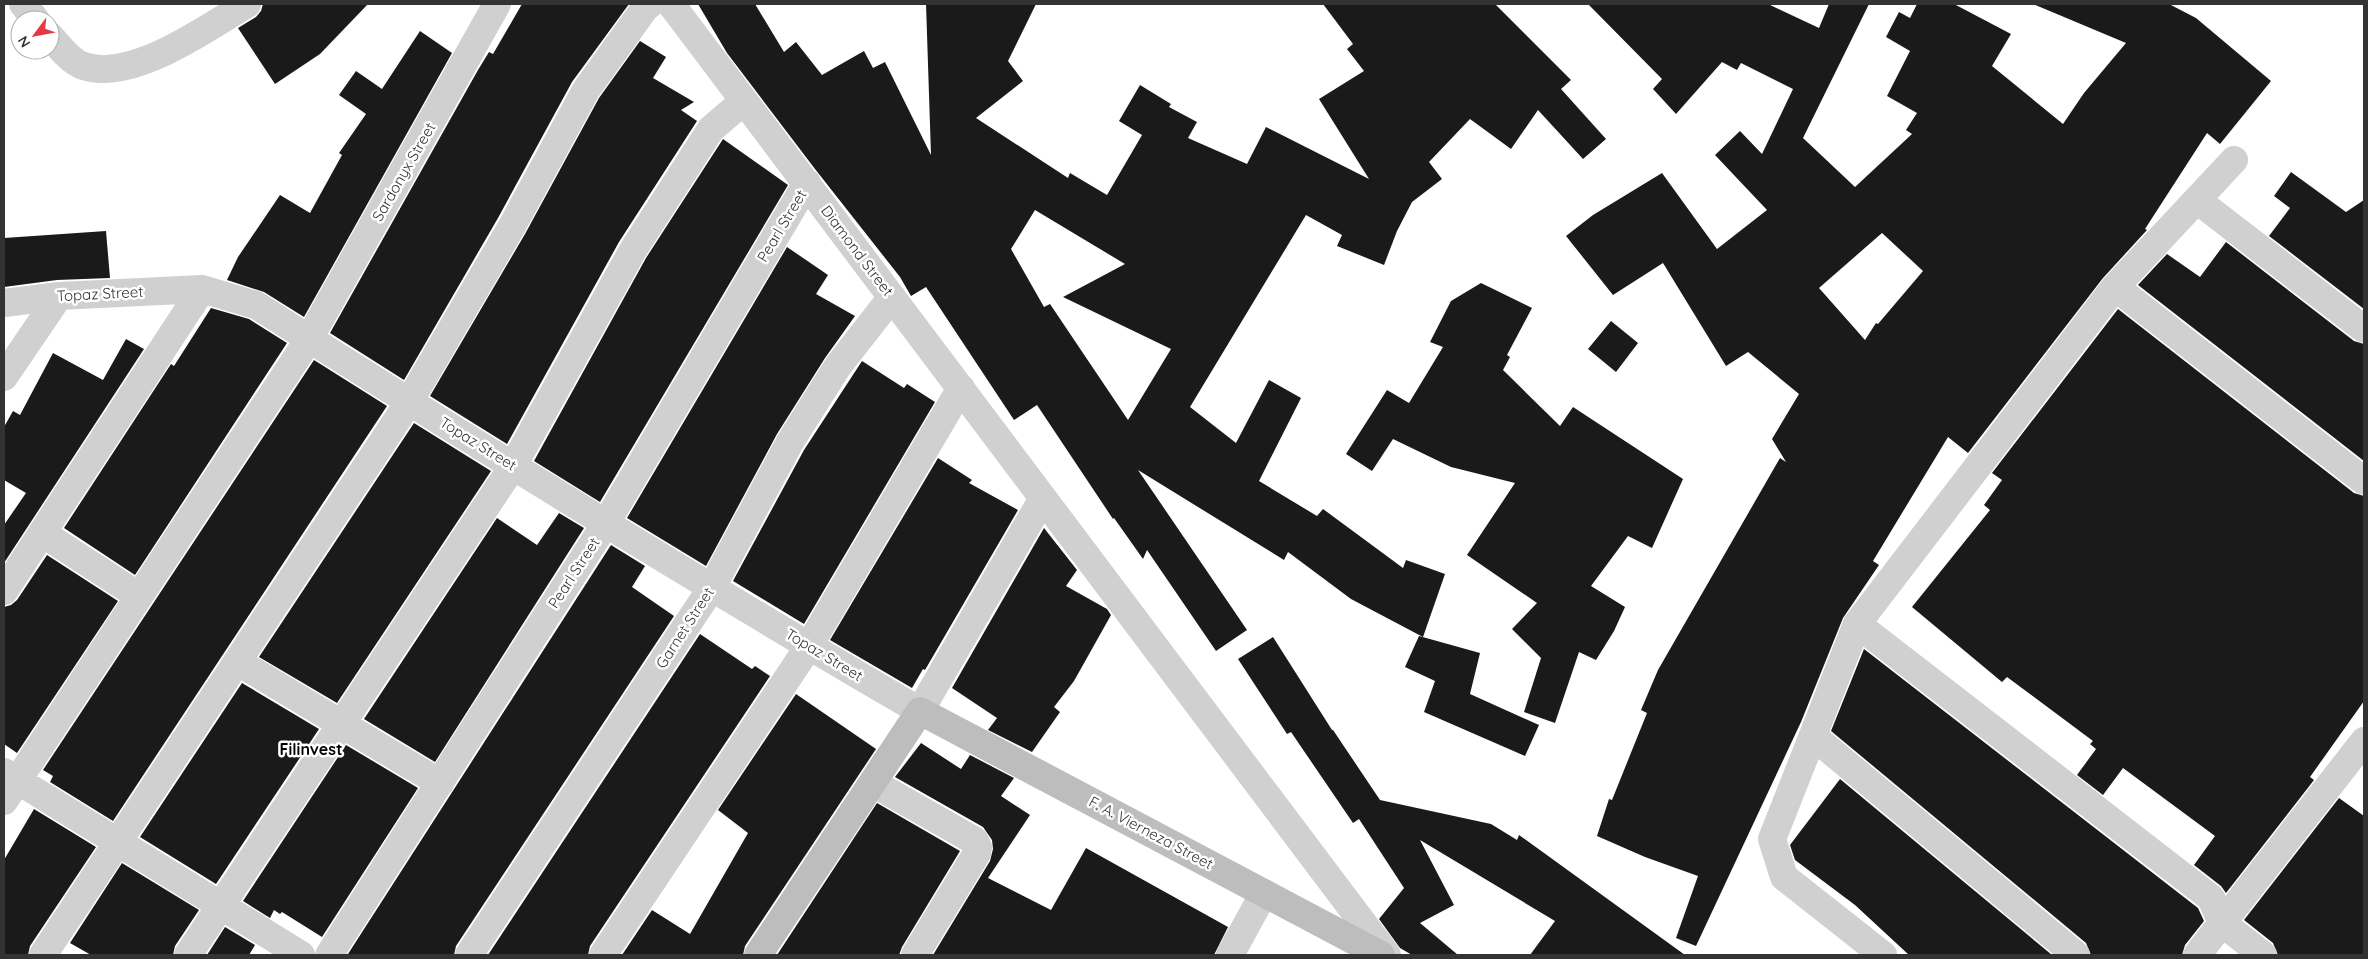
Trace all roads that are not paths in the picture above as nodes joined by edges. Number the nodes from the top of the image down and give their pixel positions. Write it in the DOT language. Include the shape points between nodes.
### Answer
graph roads {
  1 [pos="247,4"];
  2 [pos="497,4"];
  3 [pos="650,4"];
  4 [pos="671,4"];
  5 [pos="60,47"];
  6 [pos="744,101"];
  7 [pos="2234,160"];
  8 [pos="807,184"];
  9 [pos="2197,200"];
  10 [pos="2115,287"];
  11 [pos="202,289"];
  12 [pos="59,296"];
  13 [pos="892,297"];
  14 [pos="4,303"];
  15 [pos="2364,329"];
  16 [pos="309,339"];
  17 [pos="4,378"];
  18 [pos="961,388"];
  19 [pos="409,402"];
  20 [pos="514,466"];
  21 [pos="2364,481"];
  22 [pos="1043,498"];
  23 [pos="606,523"];
  24 [pos="42,533"];
  25 [pos="712,587"];
  26 [pos="4,591"];
  27 [pos="139,596"];
  28 [pos="1857,624"];
  29 [pos="808,646"];
  30 [pos="238,662"];
  31 [pos="920,711"];
  32 [pos="342,723"];
  33 [pos="1814,737"];
  34 [pos="2364,741"];
  35 [pos="440,783"];
  36 [pos="873,783"];
  37 [pos="8,784"];
  38 [pos="118,842"];
  39 [pos="1264,893"];
  40 [pos="220,906"];
  41 [pos="2222,923"];
  42 [pos="43,955"];
  43 [pos="188,955"];
  44 [pos="301,955"];
  45 [pos="329,955"];
  46 [pos="469,955"];
  47 [pos="603,955"];
  48 [pos="758,955"];
  49 [pos="915,955"];
  50 [pos="1230,955"];
  51 [pos="1381,955"];
  52 [pos="1386,955"];
  53 [pos="1883,955"];
  54 [pos="2076,955"];
  55 [pos="2197,955"];
  56 [pos="2263,955"];
  1 -- 5 [label="street" via="138,64 104,68 82,65"];
  2 -- 16 [label="street, Sardonyx Street"];
  3 -- 19 [label="street" via="586,90 512,226"];
  4 -- 6 [label="street, Diamond Street"];
  6 -- 8 [label="street, Diamond Street"];
  6 -- 20 [label="street" via="711,129 633,250"];
  7 -- 9 [label="street"];
  8 -- 13 [label="street, Diamond Street"];
  8 -- 23 [label="street, Pearl Street"];
  9 -- 10 [label="street"];
  9 -- 15 [label="street"];
  10 -- 21 [label="street"];
  10 -- 28 [label="street"];
  11 -- 12 [label="street, Topaz Street"];
  11 -- 16 [label="street, Topaz Street" via="256,305"];
  11 -- 24 [label="street"];
  12 -- 14 [label="street, Topaz Street"];
  12 -- 17 [label="street"];
  13 -- 18 [label="street, Diamond Street"];
  13 -- 25 [label="street, Garnet Street" via="838,366 790,442"];
  16 -- 19 [label="street, Topaz Street"];
  16 -- 27 [label="street, Sardonyx Street"];
  18 -- 22 [label="street, Diamond Street"];
  18 -- 29 [label="street"];
  19 -- 20 [label="street, Topaz Street"];
  19 -- 30 [label="street"];
  20 -- 23 [label="street, Topaz Street"];
  20 -- 32 [label="street"];
  22 -- 31 [label="street"];
  22 -- 52 [label="street, Diamond Street"];
  23 -- 25 [label="street, Topaz Street"];
  23 -- 35 [label="street, Pearl Street"];
  24 -- 26 [label="street"];
  24 -- 27 [label="street"];
  25 -- 29 [label="street, Topaz Street"];
  25 -- 46 [label="street, Garnet Street"];
  27 -- 37 [label="street, Sardonyx Street"];
  28 -- 33 [label="street"];
  28 -- 41 [label="street" via="2211,898"];
  29 -- 31 [label="street, Topaz Street"];
  29 -- 47 [label="street"];
  30 -- 32 [label="street"];
  30 -- 38 [label="street"];
  31 -- 36 [label="street"];
  31 -- 39 [label="street, F. A. Vierneza Street"];
  32 -- 35 [label="street"];
  32 -- 40 [label="street"];
  33 -- 53 [label="street" via="1772,839 1784,877"];
  33 -- 54 [label="street"];
  34 -- 41 [label="street"];
  35 -- 45 [label="street, Pearl Street"];
  36 -- 48 [label="street"];
  36 -- 49 [label="street" via="978,846 977,853"];
  37 -- 38 [label="street"];
  38 -- 40 [label="street"];
  38 -- 42 [label="street"];
  39 -- 50 [label="street"];
  39 -- 51 [label="street, F. A. Vierneza Street"];
  40 -- 43 [label="street"];
  40 -- 44 [label="street"];
  41 -- 55 [label="street"];
  41 -- 56 [label="street"];
}
